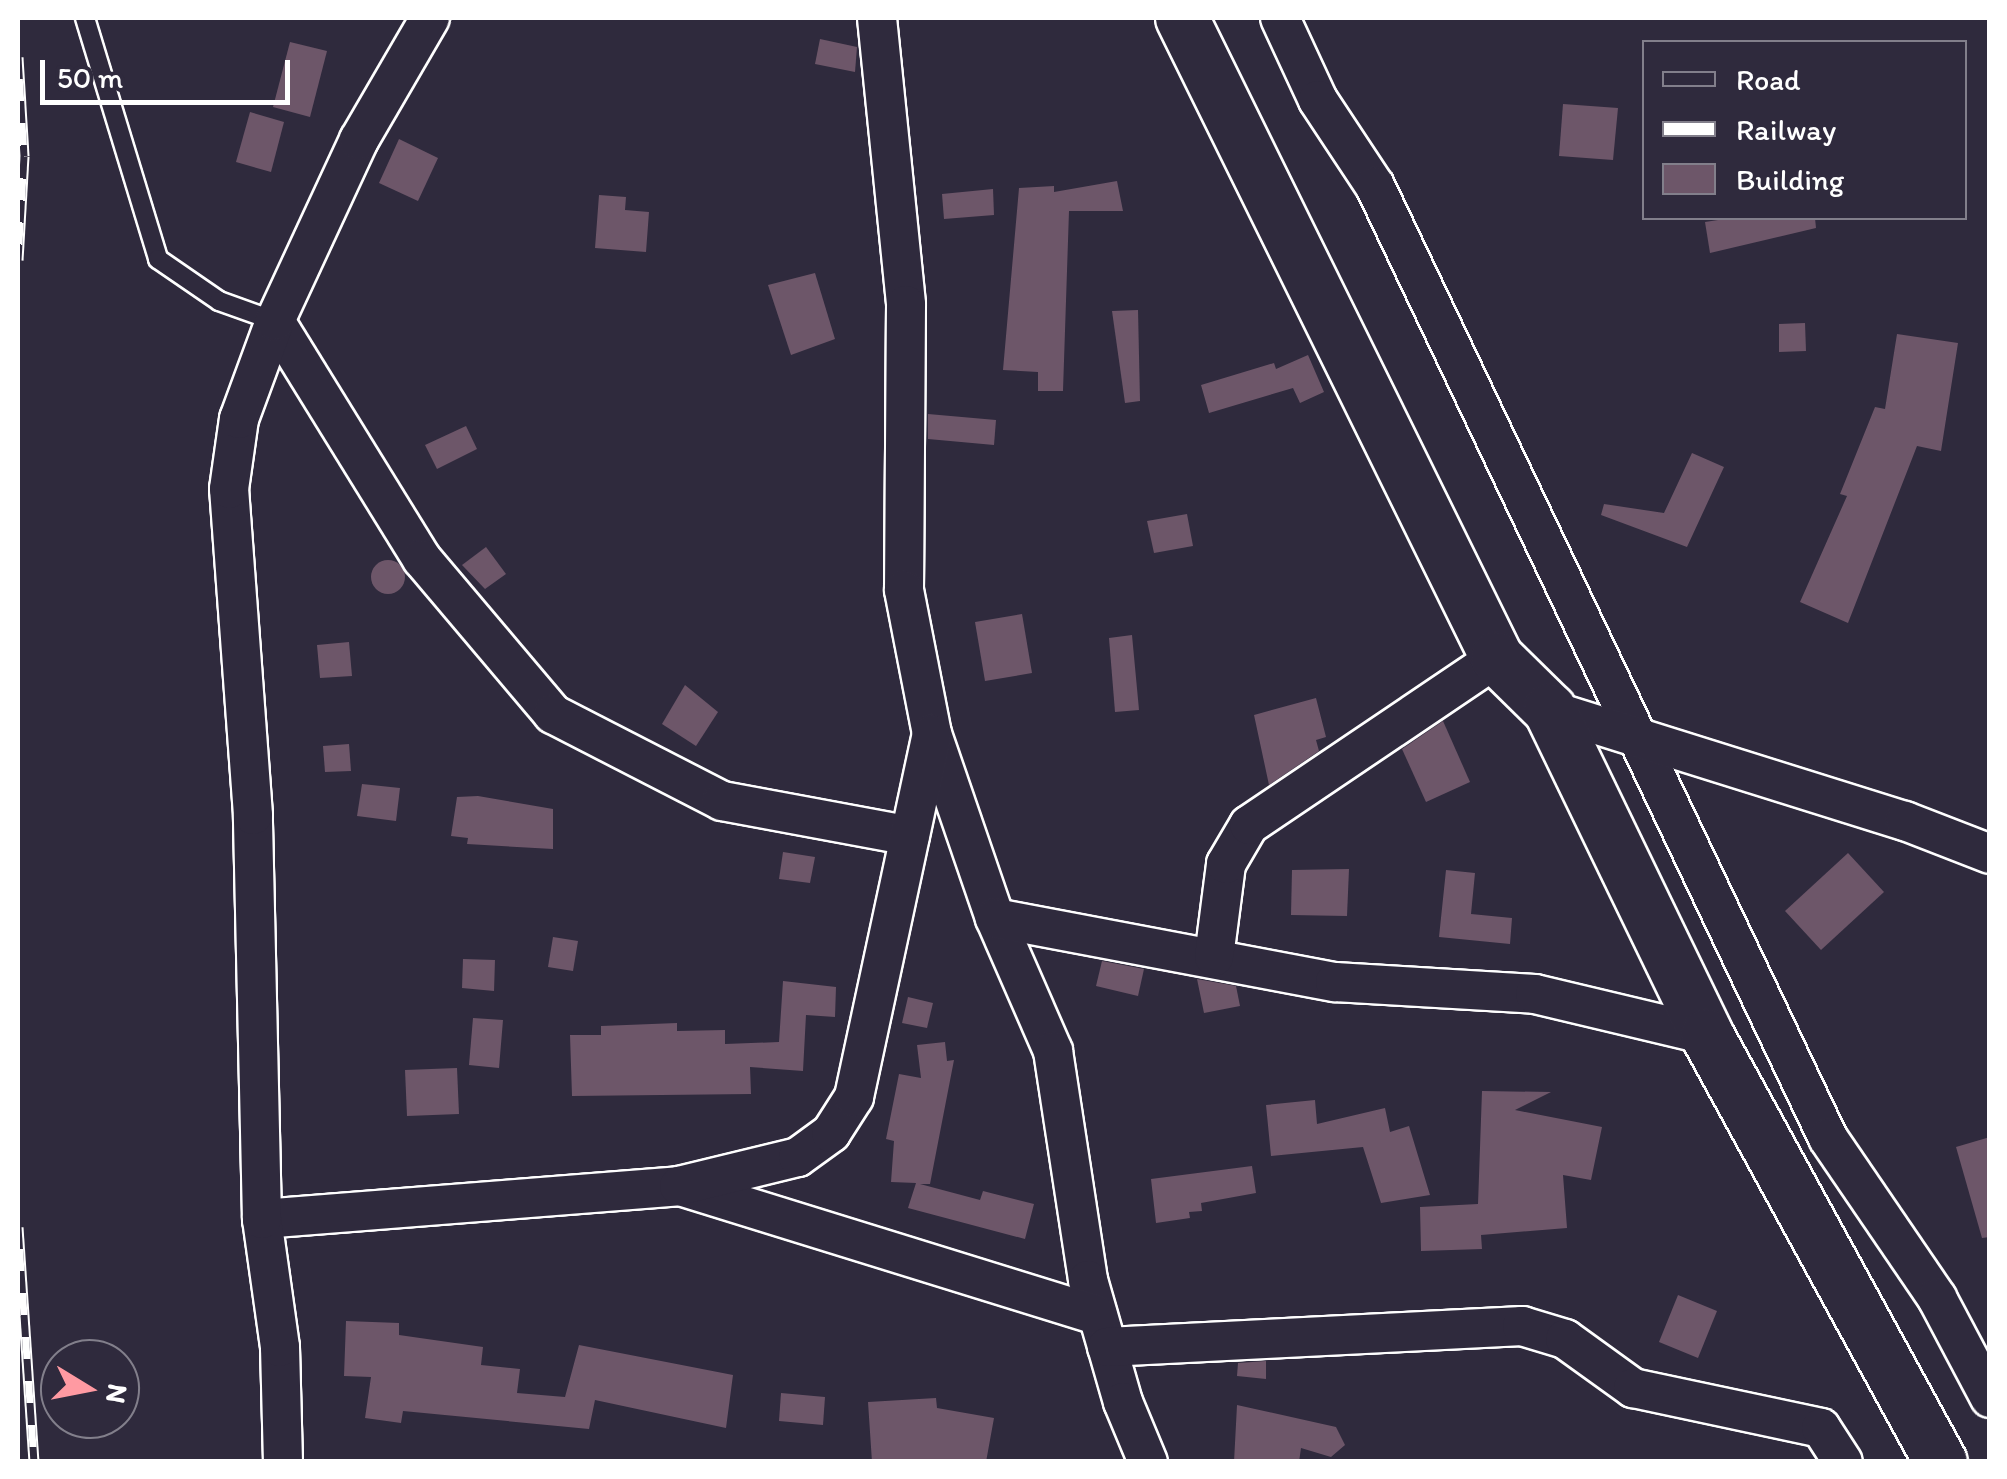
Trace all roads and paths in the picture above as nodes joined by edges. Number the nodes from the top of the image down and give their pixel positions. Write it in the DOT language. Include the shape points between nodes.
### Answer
graph roads {
  1 [pos="85,18"];
  2 [pos="430,18"];
  3 [pos="877,18"];
  4 [pos="1182,18"];
  5 [pos="1280,18"];
  6 [pos="275,321"];
  7 [pos="1496,658"];
  8 [pos="1550,710"];
  9 [pos="932,734"];
  10 [pos="1639,740"];
  11 [pos="910,836"];
  12 [pos="1990,854"];
  13 [pos="994,918"];
  14 [pos="1214,957"];
  15 [pos="1707,1035"];
  16 [pos="679,1186"];
  17 [pos="262,1218"];
  18 [pos="1103,1331"];
  19 [pos="1990,1398"];
  20 [pos="283,1462"];
  21 [pos="1148,1462"];
  22 [pos="1843,1462"];
  23 [pos="1942,1462"];
  1 -- 6 [label="lane" via="158,259 219,302"];
  2 -- 6 [label="street" via="359,140"];
  3 -- 9 [label="street" via="906,305 904,590"];
  4 -- 7 [label="street"];
  5 -- 10 [label="street" via="1318,100 1375,186"];
  6 -- 11 [label="street" via="422,559 553,714 722,801"];
  6 -- 17 [label="street" via="239,419 229,489 253,815"];
  7 -- 8 [label="street"];
  7 -- 14 [label="street" via="1249,825 1226,864"];
  8 -- 10 [label="street"];
  8 -- 15 [label="street"];
  9 -- 11 [label="street"];
  9 -- 13 [label="street" via="984,872"];
  10 -- 12 [label="street" via="1905,821"];
  10 -- 19 [label="street" via="1828,1138 1937,1298"];
  11 -- 16 [label="street" via="854,1097 831,1133 798,1156"];
  13 -- 14 [label="street"];
  13 -- 18 [label="street" via="1053,1051"];
  14 -- 15 [label="street" via="1335,982 1535,994"];
  15 -- 23 [label="street"];
  16 -- 17 [label="street"];
  16 -- 18 [label="street"];
  17 -- 20 [label="street" via="280,1348"];
  18 -- 21 [label="street"];
  18 -- 22 [label="street" via="1522,1326 1564,1338 1633,1388 1821,1428"];
}
